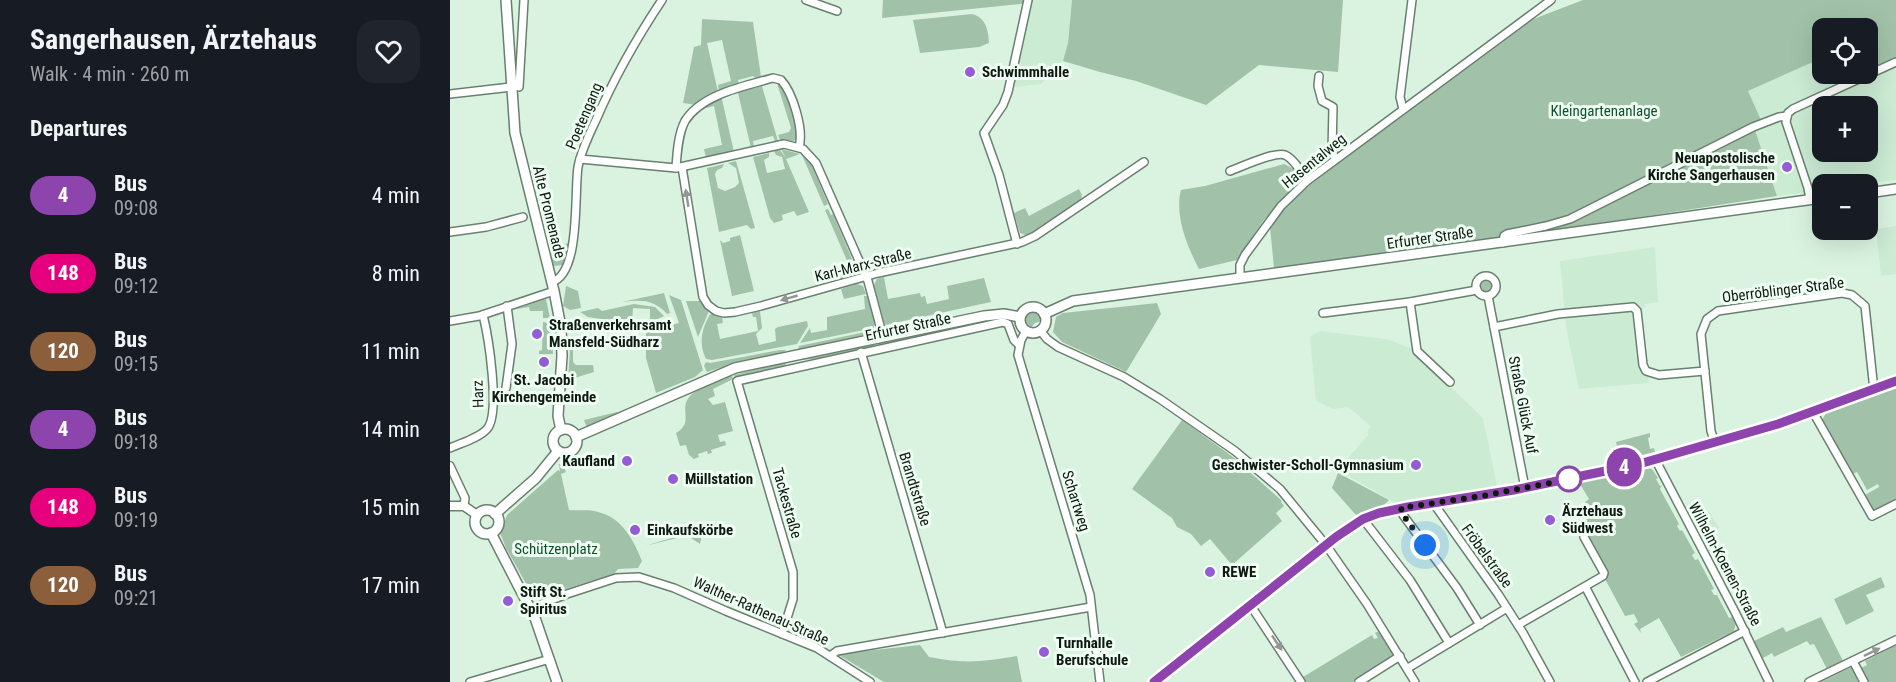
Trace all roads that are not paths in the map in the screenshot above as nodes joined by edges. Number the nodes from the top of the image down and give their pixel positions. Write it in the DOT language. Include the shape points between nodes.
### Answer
graph roads {
  1 [pos="506,0"];
  2 [pos="524,0"];
  3 [pos="662,0"];
  4 [pos="806,0"];
  5 [pos="1028,0"];
  6 [pos="1412,0"];
  7 [pos="1551,0"];
  8 [pos="837,11"];
  9 [pos="1896,63"];
  10 [pos="1319,76"];
  11 [pos="515,87"];
  12 [pos="450,94"];
  13 [pos="1403,109"];
  14 [pos="1787,116"];
  15 [pos="799,147"];
  16 [pos="580,159"];
  17 [pos="1335,159"];
  18 [pos="1144,162"];
  19 [pos="679,168"];
  20 [pos="1230,171"];
  21 [pos="1308,181"];
  22 [pos="1896,189"];
  23 [pos="1878,192"];
  24 [pos="1810,199"];
  25 [pos="523,217"];
  26 [pos="450,232"];
  27 [pos="1503,243"];
  28 [pos="1017,244"];
  29 [pos="865,276"];
  30 [pos="1240,277"];
  31 [pos="553,287"];
  32 [pos="1477,290"];
  33 [pos="1488,296"];
  34 [pos="1410,302"];
  35 [pos="507,306"];
  36 [pos="1323,313"];
  37 [pos="1044,314"];
  38 [pos="483,315"];
  39 [pos="1020,317"];
  40 [pos="450,321"];
  41 [pos="1494,327"];
  42 [pos="1040,330"];
  43 [pos="1026,331"];
  44 [pos="883,337"];
  45 [pos="1019,345"];
  46 [pos="861,352"];
  47 [pos="787,357"];
  48 [pos="790,369"];
  49 [pos="1705,370"];
  50 [pos="737,381"];
  51 [pos="1896,381"];
  52 [pos="1450,382"];
  53 [pos="507,388"];
  54 [pos="1874,390"];
  55 [pos="1813,412"];
  56 [pos="561,430"];
  57 [pos="576,437"];
  58 [pos="1715,443"];
  59 [pos="450,448"];
  60 [pos="558,451"];
  61 [pos="1655,459"];
  62 [pos="450,465"];
  63 [pos="1526,488"];
  64 [pos="1434,504"];
  65 [pos="450,506"];
  66 [pos="464,506"];
  67 [pos="1895,506"];
  68 [pos="1401,508"];
  69 [pos="495,514"];
  70 [pos="477,515"];
  71 [pos="1363,519"];
  72 [pos="491,533"];
  73 [pos="1584,537"];
  74 [pos="1326,545"];
  75 [pos="1586,588"];
  76 [pos="1251,606"];
  77 [pos="1091,607"];
  78 [pos="531,608"];
  79 [pos="1507,608"];
  80 [pos="1480,625"];
  81 [pos="1518,625"];
  82 [pos="1745,631"];
  83 [pos="943,633"];
  84 [pos="782,634"];
  85 [pos="1896,640"];
  86 [pos="1449,643"];
  87 [pos="830,656"];
  88 [pos="1400,656"];
  89 [pos="550,659"];
  90 [pos="1853,661"];
  91 [pos="1408,668"];
  92 [pos="856,673"];
  93 [pos="470,682"];
  94 [pos="557,682"];
  95 [pos="851,682"];
  96 [pos="870,682"];
  97 [pos="1100,682"];
  98 [pos="1154,682"];
  99 [pos="1301,682"];
  100 [pos="1359,682"];
  101 [pos="1415,682"];
  102 [pos="1550,682"];
  103 [pos="1635,682"];
  104 [pos="1647,682"];
  105 [pos="1769,682"];
  106 [pos="1809,682"];
  107 [pos="1864,682"];
  1 -- 11 [label="main road, Alte Promenade"];
  2 -- 11 [label="street, Alte Promenade"];
  3 -- 16 [label="street, Poetengang" via="628,53"];
  4 -- 8 [label="street"];
  5 -- 28 [label="street" via="1008,92 984,133"];
  6 -- 13 [label="street" via="1400,98"];
  7 -- 13 [label="street, Hasentalweg"];
  9 -- 14 [label="street" via="1793,109"];
  10 -- 17 [label="street" via="1322,101 1333,107"];
  11 -- 12 [label="street"];
  11 -- 31 [label="main road, Alte Promenade" via="513,120 517,144"];
  13 -- 17 [label="street, Hasentalweg"];
  14 -- 24 [label="street"];
  14 -- 27 [label="street" via="1754,127 1569,219 1507,234"];
  15 -- 19 [label="street" via="780,145"];
  15 -- 19 [label="street" via="801,132 790,94 782,81 773,78 722,93 693,112 682,127"];
  15 -- 29 [label="street" via="816,164"];
  16 -- 19 [label="street"];
  16 -- 31 [label="street, Poetengang" via="574,236 565,272"];
  17 -- 21 [label="street, Hasentalweg"];
  18 -- 28 [label="street, Karl-Marx-Straße" via="1035,236"];
  29 -- 19 [label="street, Karl-Marx-Straße, one-way" via="761,306 727,313 714,310 702,294"];
  20 -- 21 [label="street" via="1283,155"];
  21 -- 30 [label="street, Hasentalweg" via="1281,206 1248,250 1240,265"];
  22 -- 23 [label="main road"];
  24 -- 27 [label="main road, Erfurter Straße"];
  25 -- 26 [label="street"];
  27 -- 30 [label="main road, Erfurter Straße"];
  28 -- 29 [label="street, Karl-Marx-Straße"];
  29 -- 44 [label="street"];
  30 -- 37 [label="main road, Erfurter Straße" via="1073,302"];
  31 -- 35 [label="street"];
  31 -- 56 [label="main road, Alte Promenade" via="561,336"];
  32 -- 33 [label="street"];
  32 -- 33 [label="street, Straße Glück Auf" via="1478,280 1489,277 1496,287"];
  32 -- 34 [label="street, Straße Glück Auf"];
  33 -- 41 [label="street, Straße Glück Auf"];
  34 -- 36 [label="street, Straße Glück Auf"];
  34 -- 52 [label="street" via="1417,351"];
  35 -- 38 [label="street"];
  35 -- 53 [label="street" via="513,344"];
  37 -- 39 [label="main road" via="1031,307"];
  37 -- 42 [label="main road" via="1045,323"];
  38 -- 40 [label="street"];
  38 -- 59 [label="street, Harz" via="493,389 492,417 483,433"];
  39 -- 43 [label="main road"];
  39 -- 44 [label="main road, Erfurter Straße" via="990,315"];
  41 -- 49 [label="street" via="1558,314 1636,308 1647,372 1661,375"];
  41 -- 63 [label="street, Straße Glück Auf"];
  42 -- 43 [label="main road"];
  42 -- 74 [label="street" via="1058,347 1124,377 1235,451 1280,489"];
  43 -- 45 [label="street"];
  44 -- 47 [label="main road, Erfurter Straße"];
  45 -- 46 [label="street, Erfurter Straße" via="1003,322"];
  45 -- 77 [label="street, Schartweg" via="1019,359"];
  46 -- 48 [label="street, Erfurter Straße"];
  46 -- 83 [label="street, Brandtstraße"];
  47 -- 48 [label="street"];
  47 -- 57 [label="main road, Erfurter Straße" via="722,372"];
  48 -- 50 [label="street, Erfurter Straße"];
  49 -- 54 [label="street, Oberröblinger Straße" via="1701,331 1714,313 1842,293 1852,295 1865,306"];
  49 -- 58 [label="street, Oberröblinger Straße"];
  50 -- 84 [label="street, Tackestraße" via="793,572 793,599"];
  51 -- 54 [label="street"];
  54 -- 55 [label="street"];
  55 -- 58 [label="street"];
  55 -- 67 [label="street" via="1872,516"];
  56 -- 57 [label="main road" via="570,430"];
  56 -- 60 [label="main road" via="553,440"];
  57 -- 60 [label="main road" via="571,451"];
  58 -- 61 [label="street"];
  60 -- 69 [label="main road" via="540,474"];
  61 -- 63 [label="street"];
  61 -- 82 [label="street, Wilhelm-Koenen-Straße"];
  62 -- 66 [label="street" via="465,498"];
  63 -- 64 [label="street"];
  64 -- 68 [label="street"];
  64 -- 79 [label="street, Fröbelstraße"];
  65 -- 66 [label="street"];
  66 -- 70 [label="street"];
  68 -- 71 [label="street"];
  68 -- 80 [label="street"];
  69 -- 70 [label="main road" via="485,511"];
  69 -- 72 [label="main road" via="498,525"];
  70 -- 72 [label="main road" via="477,530"];
  71 -- 74 [label="street"];
  71 -- 86 [label="street" via="1410,580"];
  72 -- 78 [label="main road"];
  73 -- 75 [label="street" via="1604,573"];
  74 -- 76 [label="street"];
  74 -- 88 [label="street"];
  75 -- 81 [label="street"];
  75 -- 103 [label="street"];
  76 -- 98 [label="street"];
  76 -- 99 [label="street, one-way"];
  77 -- 83 [label="street, Walther-Rathenau-Straße"];
  77 -- 97 [label="street, Schartweg"];
  78 -- 84 [label="street, Walther-Rathenau-Straße" via="616,578 639,577"];
  78 -- 89 [label="main road"];
  79 -- 80 [label="street"];
  79 -- 81 [label="street, Fröbelstraße"];
  80 -- 86 [label="street"];
  81 -- 102 [label="street, Fröbelstraße"];
  82 -- 104 [label="street"];
  82 -- 105 [label="street, Wilhelm-Koenen-Straße"];
  83 -- 87 [label="street, Walther-Rathenau-Straße" via="837,651"];
  84 -- 87 [label="street, Walther-Rathenau-Straße"];
  90 -- 85 [label="street, one-way"];
  86 -- 91 [label="street"];
  87 -- 92 [label="street"];
  88 -- 91 [label="street"];
  88 -- 100 [label="street"];
  89 -- 93 [label="street"];
  89 -- 94 [label="main road"];
  90 -- 106 [label="street"];
  90 -- 107 [label="street"];
  91 -- 101 [label="street"];
  92 -- 95 [label="street"];
  92 -- 96 [label="street"];
}
